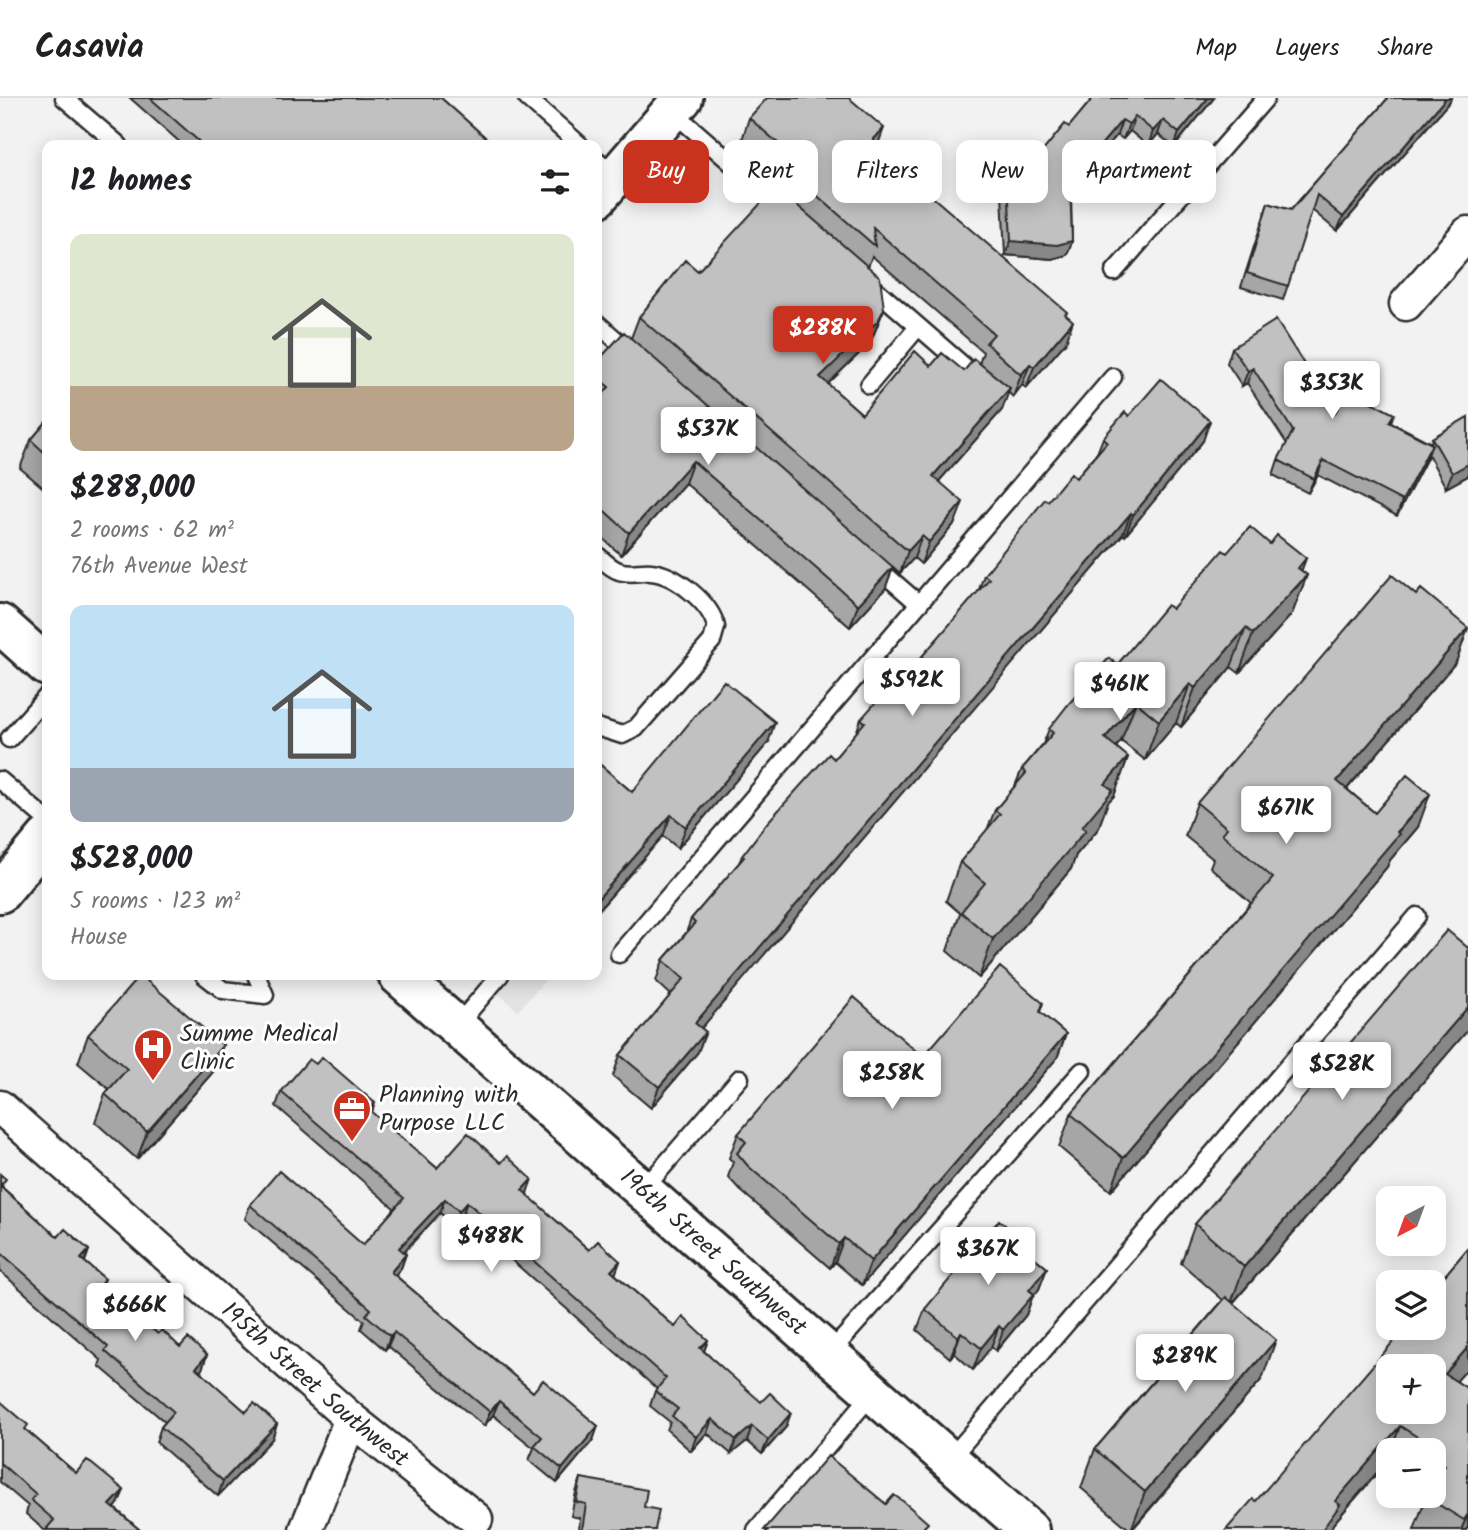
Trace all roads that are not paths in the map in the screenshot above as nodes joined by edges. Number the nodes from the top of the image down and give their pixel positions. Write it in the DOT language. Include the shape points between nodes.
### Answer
graph roads {
  1 [pos="64,98"];
  2 [pos="527,98"];
  3 [pos="1266,98"];
  4 [pos="678,105"];
  5 [pos="113,140"];
  6 [pos="574,140"];
  7 [pos="603,179"];
  8 [pos="796,219"];
  9 [pos="1468,233"];
  10 [pos="1114,272"];
  11 [pos="857,273"];
  12 [pos="1406,304"];
  13 [pos="602,327"];
  14 [pos="918,327"];
  15 [pos="643,363"];
  16 [pos="1113,377"];
  17 [pos="869,385"];
  18 [pos="994,392"];
  19 [pos="858,550"];
  20 [pos="602,560"];
  21 [pos="919,604"];
  22 [pos="0,624"];
  23 [pos="42,662"];
  24 [pos="42,702"];
  25 [pos="602,729"];
  26 [pos="9,738"];
  27 [pos="0,779"];
  28 [pos="42,816"];
  29 [pos="42,844"];
  30 [pos="0,893"];
  31 [pos="1417,916"];
  32 [pos="619,954"];
  33 [pos="210,980"];
  34 [pos="258,980"];
  35 [pos="404,980"];
  36 [pos="496,980"];
  37 [pos="457,1027"];
  38 [pos="1082,1071"];
  39 [pos="740,1078"];
  40 [pos="0,1107"];
  41 [pos="642,1190"];
  42 [pos="829,1354"];
  43 [pos="873,1393"];
  44 [pos="351,1419"];
  45 [pos="950,1460"];
  46 [pos="476,1519"];
  47 [pos="306,1530"];
  48 [pos="756,1530"];
  49 [pos="1029,1530"];
  1 -- 5 [label="lane"];
  2 -- 6 [label="lane"];
  3 -- 10 [label="lane"];
  4 -- 7 [label="main road"];
  4 -- 8 [label="lane"];
  9 -- 12 [label="street"];
  11 -- 14 [label="lane"];
  13 -- 15 [label="lane"];
  14 -- 17 [label="lane"];
  14 -- 18 [label="lane"];
  16 -- 21 [label="lane"];
  19 -- 21 [label="lane"];
  20 -- 25 [label="lane" via="623,573 650,572 674,580 706,607 716,627 712,640 636,729 622,735"];
  21 -- 32 [label="lane"];
  22 -- 23 [label="main road"];
  24 -- 26 [label="lane"];
  27 -- 28 [label="lane"];
  29 -- 30 [label="main road"];
  31 -- 45 [label="lane"];
  33 -- 34 [label="lane" via="223,990 265,995"];
  35 -- 37 [label="main road, 196th Street Southwest"];
  36 -- 37 [label="lane"];
  37 -- 41 [label="main road, 196th Street Southwest"];
  38 -- 42 [label="lane"];
  39 -- 41 [label="lane"];
  40 -- 44 [label="street, 195th Street Southwest"];
  41 -- 42 [label="main road, 196th Street Southwest"];
  42 -- 43 [label="main road, 196th Street Southwest"];
  43 -- 45 [label="main road, 196th Street Southwest"];
  43 -- 48 [label="lane"];
  44 -- 46 [label="street, 195th Street Southwest"];
  44 -- 47 [label="street"];
  45 -- 49 [label="main road, 196th Street Southwest"];
}
